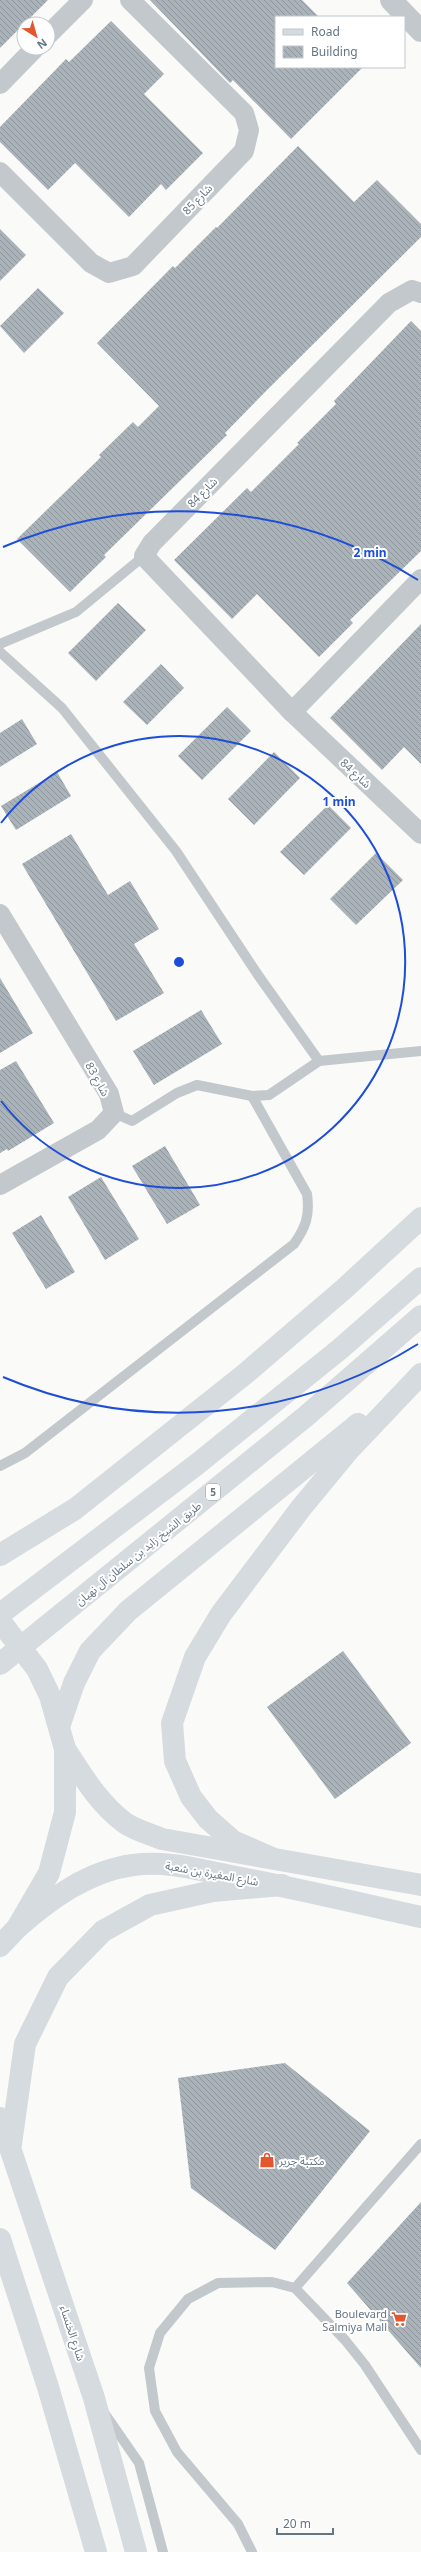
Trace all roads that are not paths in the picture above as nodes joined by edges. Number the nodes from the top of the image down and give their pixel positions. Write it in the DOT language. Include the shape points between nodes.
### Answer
graph roads {
  1 [pos="83,0"];
  2 [pos="130,0"];
  3 [pos="390,0"];
  4 [pos="56,27"];
  5 [pos="421,31"];
  6 [pos="27,56"];
  7 [pos="0,84"];
  8 [pos="0,172"];
  9 [pos="421,293"];
  10 [pos="144,556"];
  11 [pos="421,579"];
  12 [pos="0,644"];
  13 [pos="0,652"];
  14 [pos="292,712"];
  15 [pos="421,834"];
  16 [pos="3,927"];
  17 [pos="421,1051"];
  18 [pos="319,1061"];
  19 [pos="252,1096"];
  20 [pos="114,1113"];
  21 [pos="0,1185"];
  22 [pos="421,1218"];
  23 [pos="421,1278"];
  24 [pos="421,1316"];
  25 [pos="421,1373"];
  26 [pos="0,1466"];
  27 [pos="0,1555"];
  28 [pos="0,1614"];
  29 [pos="0,1621"];
  30 [pos="0,1664"];
  31 [pos="60,1724"];
  32 [pos="65,1749"];
  33 [pos="272,1858"];
  34 [pos="282,1885"];
  35 [pos="421,1885"];
  36 [pos="421,1917"];
  37 [pos="17,1928"];
  38 [pos="0,1946"];
  39 [pos="0,2118"];
  40 [pos="421,2144"];
  41 [pos="11,2147"];
  42 [pos="0,2239"];
  43 [pos="295,2288"];
  44 [pos="94,2398"];
  45 [pos="421,2450"];
  46 [pos="96,2552"];
  47 [pos="136,2552"];
  48 [pos="163,2552"];
  49 [pos="252,2552"];
  1 -- 4 [label="street"];
  2 -- 8 [label="street, شارع 85" via="244,113 249,130 244,151 133,266 109,273 91,263"];
  3 -- 5 [label="street"];
  6 -- 7 [label="street"];
  9 -- 10 [label="street, شارع 84" via="412,290 389,303 152,543"];
  10 -- 12 [label="lane" via="76,612"];
  10 -- 14 [label="street, شارع 84"];
  11 -- 14 [label="street"];
  13 -- 18 [label="lane" via="62,708 176,851 258,975"];
  14 -- 15 [label="street, شارع 84"];
  16 -- 20 [label="street, شارع 83" via="109,1094"];
  17 -- 18 [label="lane"];
  18 -- 19 [label="lane" via="269,1095"];
  19 -- 20 [label="lane" via="197,1085 177,1093 132,1121"];
  19 -- 26 [label="lane" via="307,1194 310,1211 303,1230 287,1249 25,1453"];
  20 -- 21 [label="street" via="98,1130"];
  22 -- 27 [label="main road" via="344,1289 233,1383 75,1509"];
  23 -- 28 [label="main road" via="340,1349 196,1465"];
  24 -- 30 [label="main road, طريق الشيخ زايد بن سلطان آل نهيان / 5" via="305,1417"];
  25 -- 31 [label="main road" via="128,1611 90,1651 74,1683"];
  25 -- 33 [label="main road" via="329,1474 221,1614 195,1657 172,1723 175,1761 191,1797 208,1819 233,1841"];
  29 -- 31 [label="main road" via="37,1669"];
  31 -- 32 [label="main road"];
  32 -- 33 [label="main road" via="89,1786 126,1824 162,1838"];
  32 -- 37 [label="main road" via="64,1820 49,1873"];
  33 -- 35 [label="main road"];
  34 -- 36 [label="main road, شارع المغيرة بن شعبة"];
  34 -- 37 [label="main road, شارع المغيرة بن شعبة" via="165,1863 132,1865 90,1878 51,1899"];
  34 -- 41 [label="main road" via="214,1891 150,1905 103,1931 58,1977 25,2044"];
  37 -- 38 [label="main road"];
  39 -- 41 [label="main road, شارع الخنساء"];
  40 -- 43 [label="lane"];
  41 -- 44 [label="main road, شارع الخنساء"];
  42 -- 46 [label="main road" via="48,2387"];
  43 -- 45 [label="lane" via="345,2340 370,2371"];
  43 -- 49 [label="lane" via="272,2282 218,2283 188,2299 160,2333 149,2368 155,2411 177,2452 238,2524"];
  44 -- 47 [label="main road, شارع الخنساء"];
  44 -- 48 [label="lane" via="139,2463"];
}
